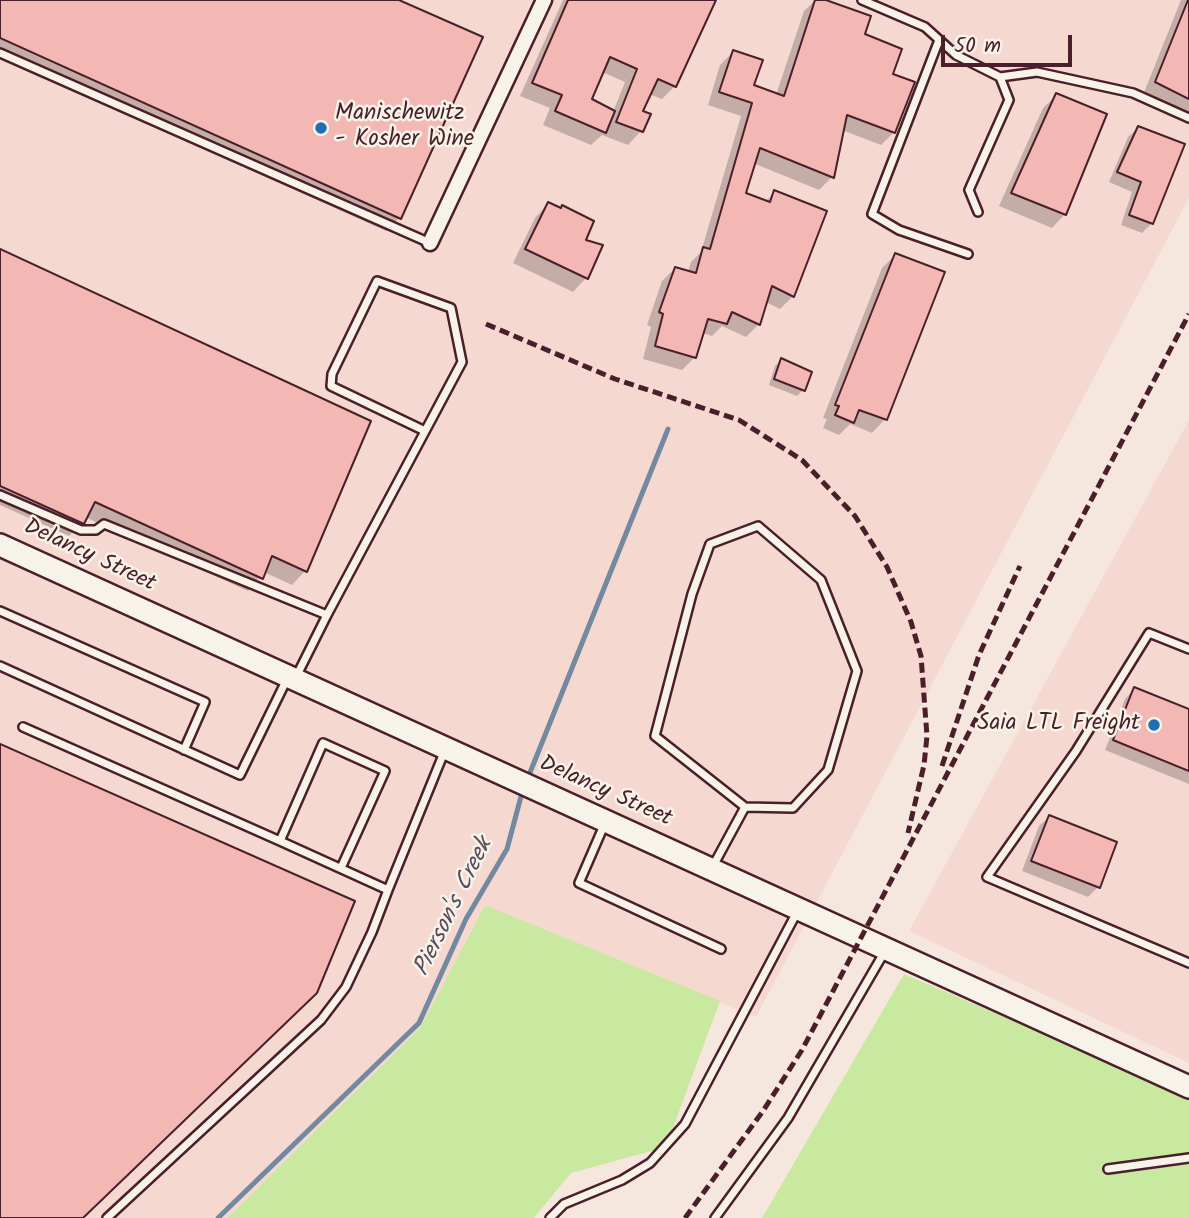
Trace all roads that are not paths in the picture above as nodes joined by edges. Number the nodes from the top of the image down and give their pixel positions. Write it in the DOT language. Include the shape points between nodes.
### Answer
graph roads {
  1 [pos="544,0"];
  2 [pos="862,0"];
  3 [pos="939,40"];
  4 [pos="0,53"];
  5 [pos="1000,77"];
  6 [pos="1189,118"];
  7 [pos="978,212"];
  8 [pos="430,243"];
  9 [pos="968,254"];
  10 [pos="425,431"];
  11 [pos="0,495"];
  12 [pos="0,545"];
  13 [pos="0,611"];
  14 [pos="327,615"];
  15 [pos="1189,649"];
  16 [pos="0,666"];
  17 [pos="291,679"];
  18 [pos="23,727"];
  19 [pos="184,750"];
  20 [pos="445,750"];
  21 [pos="745,807"];
  22 [pos="605,822"];
  23 [pos="280,841"];
  24 [pos="341,868"];
  25 [pos="710,870"];
  26 [pos="388,890"];
  27 [pos="798,909"];
  28 [pos="887,948"];
  29 [pos="721,949"];
  30 [pos="1189,963"];
  31 [pos="1189,1087"];
  32 [pos="1189,1158"];
  33 [pos="1108,1169"];
  34 [pos="107,1218"];
  35 [pos="550,1218"];
  36 [pos="715,1218"];
  1 -- 8 [label="street"];
  2 -- 3 [label="lane" via="925,27"];
  3 -- 5 [label="lane" via="956,55"];
  3 -- 9 [label="lane" via="872,214 899,230"];
  4 -- 8 [label="lane"];
  5 -- 6 [label="lane" via="1037,72 1133,93"];
  5 -- 7 [label="lane" via="1009,100 970,190"];
  10 -- 10 [label="lane" via="462,362 450,308 377,281 332,374 331,386"];
  10 -- 14 [label="lane"];
  11 -- 14 [label="lane" via="81,530 96,530 104,524"];
  12 -- 17 [label="street, Delancy Street"];
  13 -- 19 [label="lane" via="205,702"];
  14 -- 17 [label="lane"];
  15 -- 30 [label="lane" via="1149,633 1076,751 987,877"];
  16 -- 19 [label="lane"];
  17 -- 19 [label="lane" via="240,775"];
  17 -- 20 [label="street, Delancy Street"];
  18 -- 23 [label="lane"];
  20 -- 22 [label="street, Delancy Street"];
  20 -- 26 [label="lane"];
  21 -- 21 [label="lane" via="793,808 828,770 857,671 821,580 758,526 710,544 692,594 655,736"];
  21 -- 25 [label="lane"];
  22 -- 25 [label="street, Delancy Street"];
  22 -- 29 [label="lane" via="579,883"];
  23 -- 24 [label="lane"];
  23 -- 24 [label="lane" via="323,743 385,771"];
  24 -- 26 [label="lane"];
  25 -- 27 [label="street, Delancy Street"];
  26 -- 34 [label="lane" via="346,987 321,1020"];
  27 -- 28 [label="street, Delancy Street"];
  27 -- 35 [label="lane" via="685,1124 650,1163 565,1203"];
  28 -- 31 [label="street, Delancy Street"];
  28 -- 36 [label="lane" via="788,1118"];
  32 -- 33 [label="lane"];
}
